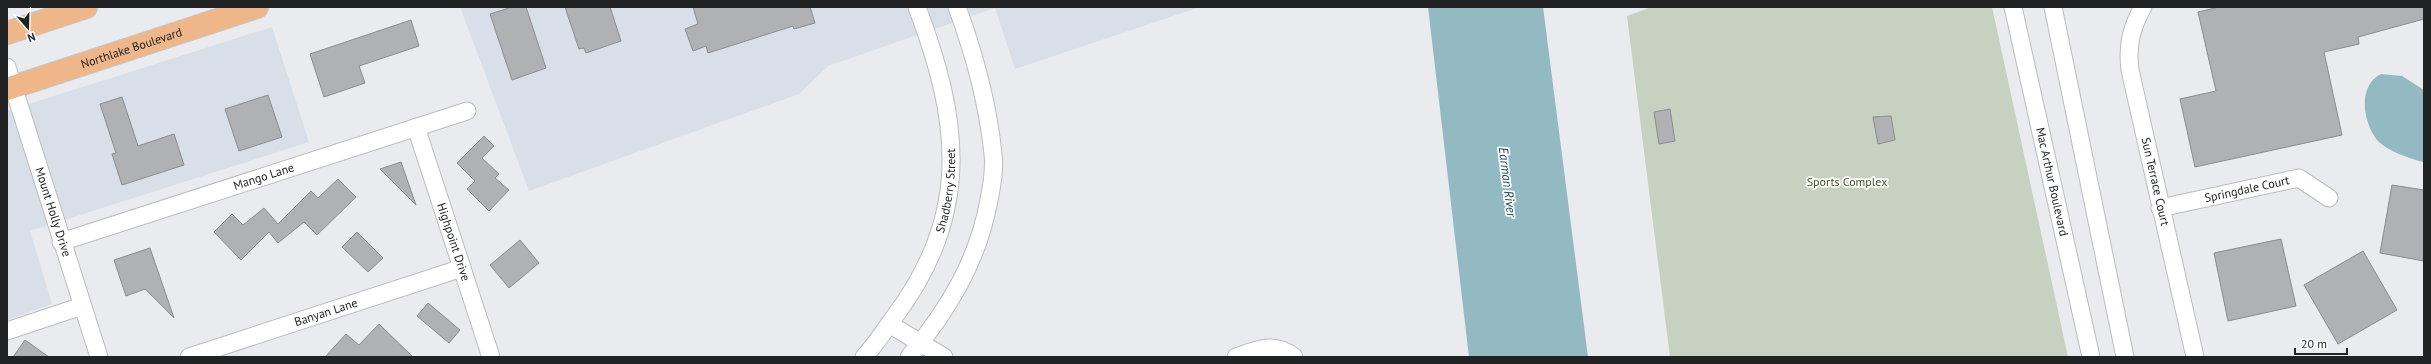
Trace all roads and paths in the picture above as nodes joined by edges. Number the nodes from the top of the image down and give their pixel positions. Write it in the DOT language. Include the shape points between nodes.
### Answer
graph roads {
  1 [pos="86,7"];
  2 [pos="257,7"];
  3 [pos="917,7"];
  4 [pos="958,7"];
  5 [pos="2013,7"];
  6 [pos="2053,7"];
  7 [pos="2143,7"];
  8 [pos="7,33"];
  9 [pos="9,81"];
  10 [pos="467,111"];
  11 [pos="416,127"];
  12 [pos="2329,198"];
  13 [pos="2160,208"];
  14 [pos="61,242"];
  15 [pos="462,268"];
  16 [pos="82,306"];
  17 [pos="889,324"];
  18 [pos="7,331"];
  19 [pos="920,343"];
  20 [pos="1287,353"];
  21 [pos="99,357"];
  22 [pos="189,357"];
  23 [pos="491,357"];
  24 [pos="864,357"];
  25 [pos="909,357"];
  26 [pos="944,357"];
  27 [pos="1236,357"];
  28 [pos="2091,357"];
  29 [pos="2125,357"];
  30 [pos="2195,357"];
  1 -- 8 [label="main road"];
  2 -- 9 [label="main road, Northlake Boulevard"];
  3 -- 17 [label="street, Shadberry Street" via="936,63 950,120 950,194 934,246 912,293"];
  4 -- 19 [label="street" via="984,104 994,155 992,183 980,238 961,285 948,307"];
  5 -- 28 [label="street, Mac Arthur Boulevard"];
  6 -- 29 [label="street"];
  7 -- 13 [label="street, Sun Terrace Court" via="2131,33 2130,70"];
  9 -- 14 [label="street, Mount Holly Drive"];
  10 -- 11 [label="street, Mango Lane"];
  11 -- 14 [label="street, Mango Lane"];
  11 -- 15 [label="street, Highpoint Drive"];
  12 -- 13 [label="street, Springdale Court" via="2299,178"];
  13 -- 30 [label="street, Sun Terrace Court"];
  14 -- 16 [label="street, Mount Holly Drive"];
  15 -- 22 [label="street, Banyan Lane"];
  15 -- 23 [label="street, Highpoint Drive"];
  16 -- 18 [label="street"];
  16 -- 21 [label="street, Mount Holly Drive"];
  17 -- 19 [label="street"];
  17 -- 24 [label="street, Shadberry Street"];
  19 -- 25 [label="street"];
  19 -- 26 [label="street"];
  20 -- 27 [label="street" via="1268,346"];
}
